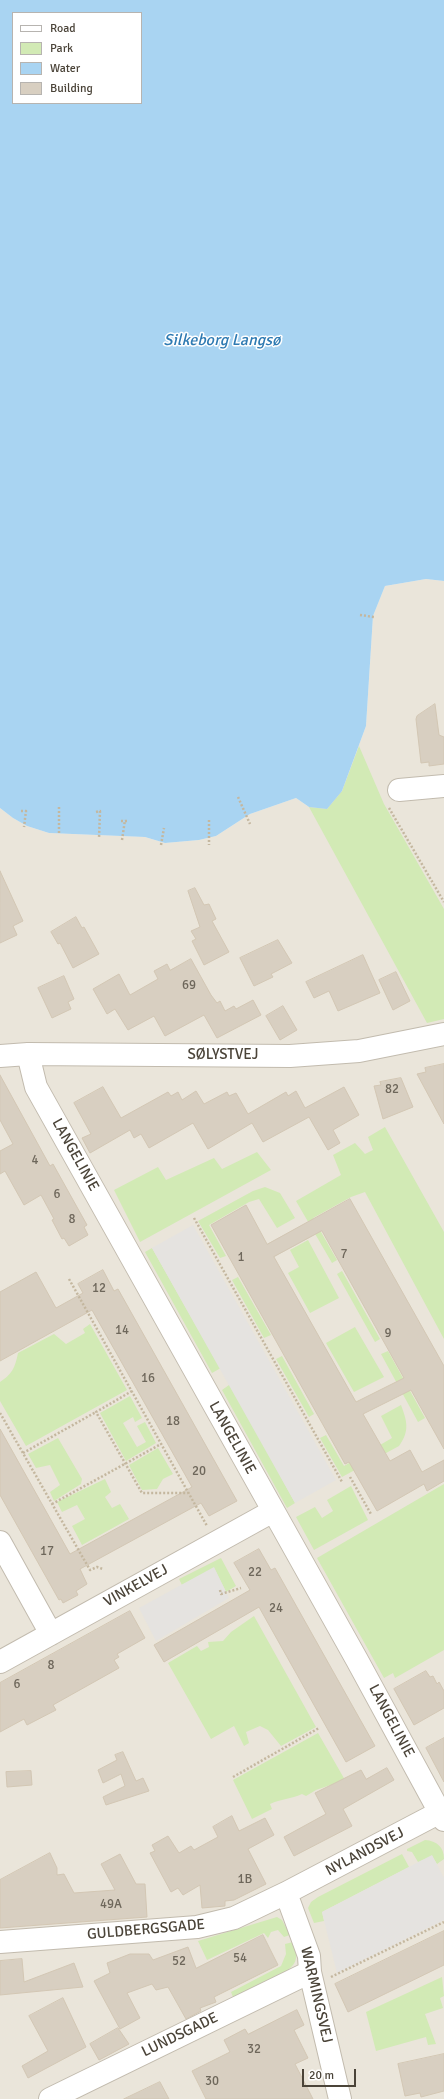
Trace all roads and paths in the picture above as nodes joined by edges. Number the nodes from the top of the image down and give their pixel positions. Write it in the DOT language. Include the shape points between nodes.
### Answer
graph roads {
  1 [pos="360,615"];
  2 [pos="374,617"];
  3 [pos="444,786"];
  4 [pos="399,790"];
  5 [pos="238,797"];
  6 [pos="59,807"];
  7 [pos="21,811"];
  8 [pos="96,812"];
  9 [pos="125,820"];
  10 [pos="129,820"];
  11 [pos="209,820"];
  12 [pos="121,821"];
  13 [pos="250,824"];
  14 [pos="24,827"];
  15 [pos="164,828"];
  16 [pos="59,835"];
  17 [pos="99,838"];
  18 [pos="122,840"];
  19 [pos="161,845"];
  20 [pos="209,845"];
  21 [pos="444,902"];
  22 [pos="444,1034"];
  23 [pos="28,1054"];
  24 [pos="0,1056"];
  25 [pos="194,1218"];
  26 [pos="70,1278"];
  27 [pos="132,1391"];
  28 [pos="96,1412"];
  29 [pos="0,1413"];
  30 [pos="161,1444"];
  31 [pos="23,1453"];
  32 [pos="125,1464"];
  33 [pos="350,1477"];
  34 [pos="342,1482"];
  35 [pos="189,1493"];
  36 [pos="52,1504"];
  37 [pos="273,1511"];
  38 [pos="371,1514"];
  39 [pos="0,1542"];
  40 [pos="216,1542"];
  41 [pos="103,1569"];
  42 [pos="241,1588"];
  43 [pos="220,1590"];
  44 [pos="51,1634"];
  45 [pos="0,1662"];
  46 [pos="319,1728"];
  47 [pos="233,1777"];
  48 [pos="443,1814"];
  49 [pos="286,1893"];
  50 [pos="444,1922"];
  51 [pos="0,1942"];
  52 [pos="312,1979"];
  53 [pos="50,2099"];
  54 [pos="340,2099"];
  1 -- 2 [label="path"];
  3 -- 4 [label="street"];
  4 -- 21 [label="path" via="390,796 387,804"];
  5 -- 13 [label="path"];
  6 -- 16 [label="path"];
  7 -- 14 [label="path" via="26,811"];
  8 -- 17 [label="path" via="100,811"];
  9 -- 10 [label="path"];
  9 -- 12 [label="path"];
  9 -- 18 [label="path"];
  11 -- 20 [label="path"];
  15 -- 19 [label="path"];
  22 -- 23 [label="street, SØLYSTVEJ" via="359,1051 290,1056"];
  23 -- 24 [label="street, SØLYSTVEJ"];
  23 -- 37 [label="street, LANGELINIE" via="36,1087"];
  25 -- 34 [label="path"];
  26 -- 27 [label="path"];
  27 -- 28 [label="path"];
  27 -- 30 [label="path"];
  28 -- 31 [label="path"];
  28 -- 32 [label="path"];
  29 -- 31 [label="path"];
  30 -- 32 [label="path"];
  30 -- 35 [label="path"];
  31 -- 36 [label="path"];
  32 -- 35 [label="path" via="142,1493"];
  32 -- 36 [label="path"];
  33 -- 38 [label="path"];
  35 -- 40 [label="path"];
  36 -- 41 [label="path" via="90,1570 97,1567"];
  37 -- 40 [label="street, VINKELVEJ"];
  37 -- 48 [label="street, LANGELINIE"];
  39 -- 44 [label="street"];
  40 -- 44 [label="street, VINKELVEJ"];
  42 -- 43 [label="path" via="221,1594"];
  44 -- 45 [label="street, VINKELVEJ"];
  46 -- 47 [label="path"];
  48 -- 49 [label="street, NYLANDSVEJ"];
  49 -- 51 [label="street, GULDBERGSGADE" via="234,1918 197,1927"];
  49 -- 52 [label="street, WARMINGSVEJ" via="309,1956"];
  50 -- 52 [label="path"];
  52 -- 53 [label="street, LUNDSGADE"];
  52 -- 54 [label="street, WARMINGSVEJ"];
}
